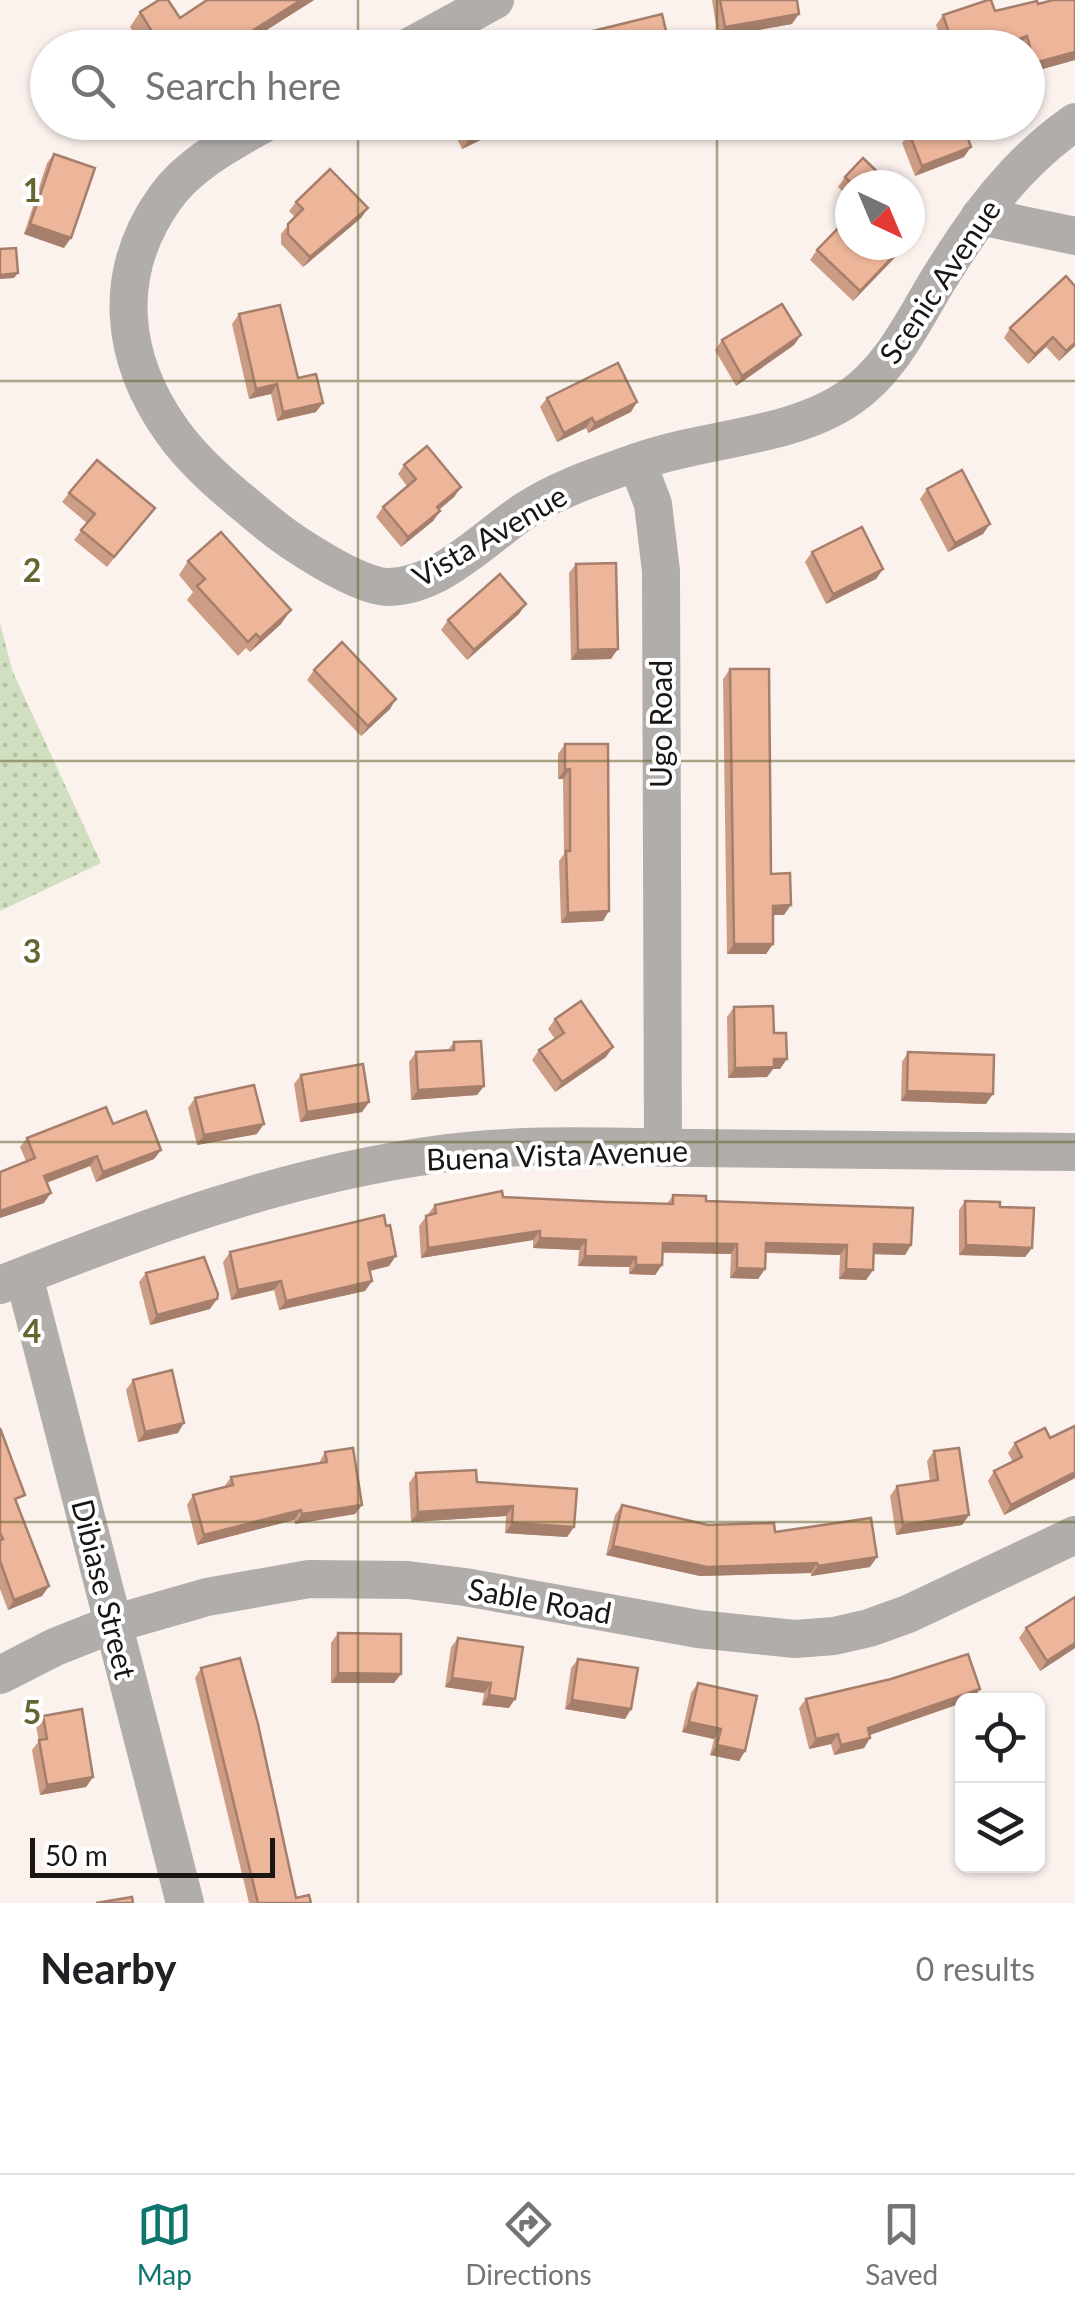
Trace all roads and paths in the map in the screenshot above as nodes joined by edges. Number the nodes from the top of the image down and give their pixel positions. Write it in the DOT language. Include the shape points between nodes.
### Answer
graph roads {
  1 [pos="495,0"];
  2 [pos="439,30"];
  3 [pos="1075,122"];
  4 [pos="237,140"];
  5 [pos="980,216"];
  6 [pos="1075,236"];
  7 [pos="636,462"];
  8 [pos="663,1148"];
  9 [pos="1075,1152"];
  10 [pos="12,1280"];
  11 [pos="1075,1535"];
  12 [pos="114,1624"];
  13 [pos="0,1676"];
  14 [pos="185,1903"];
  1 -- 2 [label="street"];
  3 -- 5 [label="street, Scenic Avenue" via="1015,171"];
  4 -- 7 [label="street, Vista Avenue" via="166,196 145,232 126,306 131,348 147,392 173,432 286,539 348,574 384,588 403,586 430,576 563,489"];
  5 -- 6 [label="street"];
  5 -- 7 [label="street, Scenic Avenue" via="881,370 848,399 790,423"];
  7 -- 8 [label="street, Ugo Road" via="654,504 662,571"];
  8 -- 9 [label="street, Buena Vista Avenue"];
  8 -- 10 [label="street, Buena Vista Avenue" via="434,1154 295,1182 216,1204"];
  10 -- 12 [label="street, Dibiase Street"];
  11 -- 12 [label="street, Sable Road" via="908,1614 834,1636 795,1639 698,1629 408,1580 309,1579 207,1597"];
  12 -- 13 [label="street, Sable Road"];
  12 -- 14 [label="street, Dibiase Street"];
}
